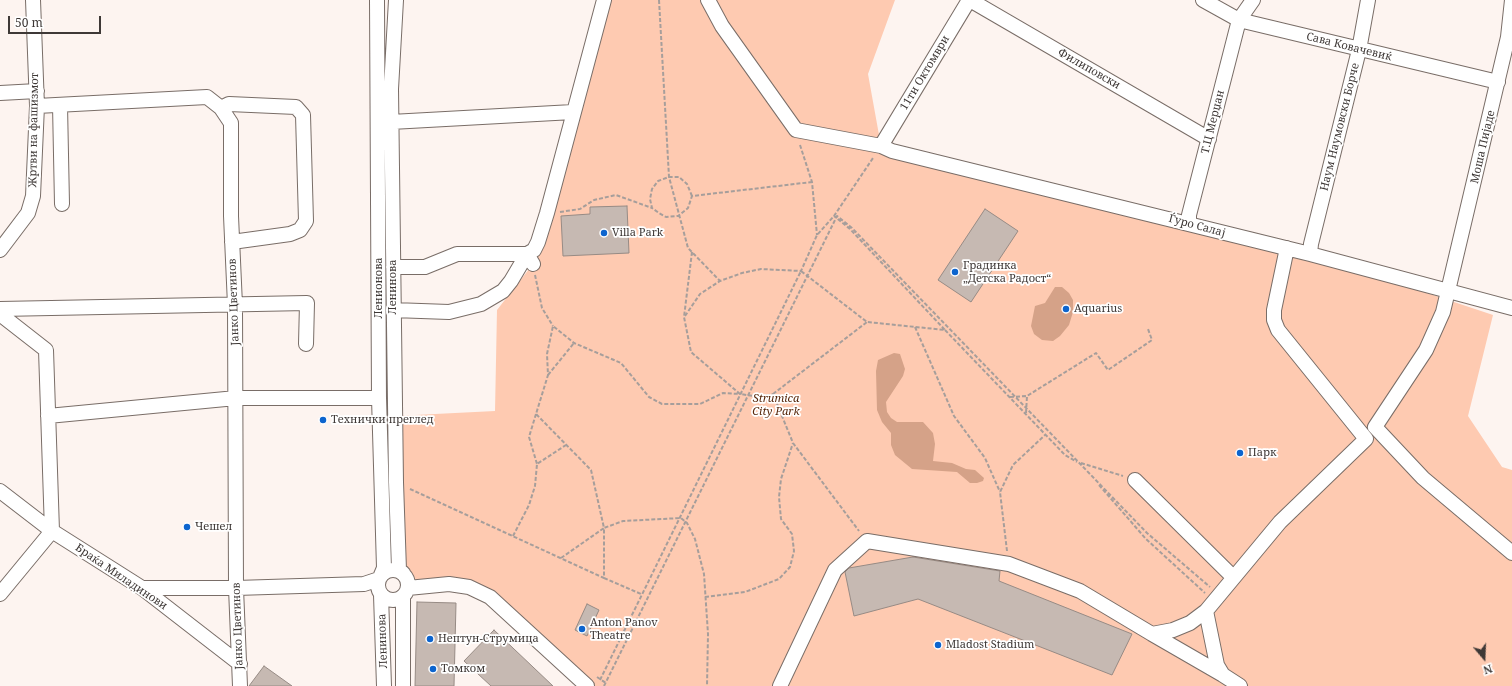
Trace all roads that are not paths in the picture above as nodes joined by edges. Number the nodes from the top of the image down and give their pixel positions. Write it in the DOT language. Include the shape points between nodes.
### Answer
graph roads {
  1 [pos="33,0"];
  2 [pos="377,0"];
  3 [pos="396,0"];
  4 [pos="604,0"];
  5 [pos="708,0"];
  6 [pos="969,0"];
  7 [pos="1203,0"];
  8 [pos="1252,0"];
  9 [pos="1368,0"];
  10 [pos="1512,0"];
  11 [pos="1239,20"];
  12 [pos="1359,50"];
  13 [pos="1498,82"];
  14 [pos="37,91"];
  15 [pos="0,93"];
  16 [pos="60,105"];
  17 [pos="37,106"];
  18 [pos="221,108"];
  19 [pos="573,112"];
  20 [pos="391,122"];
  21 [pos="1209,139"];
  22 [pos="881,146"];
  23 [pos="62,204"];
  24 [pos="1189,224"];
  25 [pos="232,242"];
  26 [pos="2,243"];
  27 [pos="1287,248"];
  28 [pos="1310,254"];
  29 [pos="530,259"];
  30 [pos="393,267"];
  31 [pos="1448,292"];
  32 [pos="235,305"];
  33 [pos="1512,308"];
  34 [pos="0,309"];
  35 [pos="394,310"];
  36 [pos="0,314"];
  37 [pos="306,344"];
  38 [pos="236,398"];
  39 [pos="380,398"];
  40 [pos="48,416"];
  41 [pos="1375,427"];
  42 [pos="1366,439"];
  43 [pos="1135,480"];
  44 [pos="0,491"];
  45 [pos="52,531"];
  46 [pos="1512,553"];
  47 [pos="1233,577"];
  48 [pos="405,584"];
  49 [pos="380,585"];
  50 [pos="142,588"];
  51 [pos="236,588"];
  52 [pos="0,594"];
  53 [pos="1210,606"];
  54 [pos="1152,634"];
  55 [pos="240,664"];
  56 [pos="1223,675"];
  57 [pos="240,686"];
  58 [pos="384,686"];
  59 [pos="403,686"];
  60 [pos="587,686"];
  61 [pos="780,686"];
  62 [pos="1240,686"];
  1 -- 14 [label="street, Жртви на фашизмот"];
  2 -- 39 [label="street, Ленионова"];
  3 -- 20 [label="street, Ленинова"];
  4 -- 19 [label="street"];
  5 -- 22 [label="street, Ѓуро Салај" via="722,26 796,130"];
  6 -- 21 [label="street, Филиповски"];
  6 -- 22 [label="street, 11ти Октомври"];
  7 -- 11 [label="street, Сава Ковачевиќ"];
  8 -- 11 [label="street, Т.Ц Мерџан"];
  9 -- 12 [label="street, Наум Наумовски Борче"];
  10 -- 13 [label="street, Моша Пијаде" via="1508,37"];
  11 -- 12 [label="street, Сава Ковачевиќ"];
  11 -- 21 [label="street, Т.Ц Мерџан"];
  12 -- 13 [label="street, Сава Ковачевиќ"];
  12 -- 28 [label="street, Наум Наумовски Борче"];
  13 -- 31 [label="street, Моша Пијаде"];
  14 -- 15 [label="street"];
  14 -- 17 [label="street, Жртви на фашизмот"];
  16 -- 17 [label="street, Јанко Цветинов"];
  16 -- 18 [label="street, Јанко Цветинов" via="208,97"];
  16 -- 23 [label="street"];
  17 -- 26 [label="street, Жртви на фашизмот" via="33,196 28,213"];
  18 -- 25 [label="street, Јанко Цветинов" via="231,123"];
  18 -- 25 [label="street" via="230,104 296,107 303,115 306,221 300,230 290,234"];
  19 -- 20 [label="street"];
  19 -- 29 [label="street" via="547,213"];
  20 -- 30 [label="street, Ленинова"];
  21 -- 24 [label="street, Т.Ц Мерџан" via="1189,214"];
  22 -- 24 [label="street, Ѓуро Салај" via="892,151"];
  24 -- 27 [label="street, Ѓуро Салај"];
  25 -- 32 [label="street, Јанко Цветинов"];
  27 -- 28 [label="street, Ѓуро Салај"];
  27 -- 42 [label="street" via="1274,310 1278,330"];
  28 -- 31 [label="street, Ѓуро Салај"];
  29 -- 30 [label="street" via="457,254 425,267"];
  29 -- 35 [label="street" via="503,291 481,304 449,312"];
  30 -- 35 [label="street, Ленинова"];
  31 -- 33 [label="street, Ѓуро Салај"];
  31 -- 41 [label="street, Моша Пијаде" via="1444,312 1426,350"];
  32 -- 34 [label="street"];
  32 -- 37 [label="street" via="306,304"];
  32 -- 38 [label="street, Јанко Цветинов"];
  35 -- 48 [label="street, Ленинова" via="399,570"];
  36 -- 40 [label="street" via="46,350"];
  38 -- 39 [label="street"];
  38 -- 40 [label="street"];
  38 -- 51 [label="street, Јанко Цветинов"];
  39 -- 49 [label="street, Ленионова" via="384,568"];
  40 -- 45 [label="street"];
  41 -- 42 [label="street, Моша Пијаде"];
  41 -- 46 [label="street" via="1423,478"];
  42 -- 47 [label="street, Моша Пијаде" via="1280,522"];
  43 -- 47 [label="street"];
  44 -- 45 [label="street, Браќа Миладинови"];
  45 -- 50 [label="street, Браќа Миладинови"];
  45 -- 52 [label="street"];
  47 -- 53 [label="street, Моша Пијаде"];
  48 -- 49 [label="street" via="391,570"];
  48 -- 49 [label="street" via="390,600"];
  48 -- 59 [label="street, Ленинова"];
  48 -- 60 [label="street" via="449,584 469,587 490,596"];
  49 -- 51 [label="street"];
  49 -- 58 [label="street, Ленинова"];
  50 -- 51 [label="street"];
  50 -- 55 [label="street, Браќа Миладинови"];
  51 -- 55 [label="street, Јанко Цветинов"];
  53 -- 54 [label="street, Моша Пијаде" via="1190,623 1174,630"];
  53 -- 56 [label="street" via="1217,665"];
  54 -- 56 [label="street"];
  54 -- 61 [label="street" via="1080,591 1009,564 867,541 835,570"];
  55 -- 57 [label="street, Јанко Цветинов"];
  56 -- 62 [label="street"];
}
